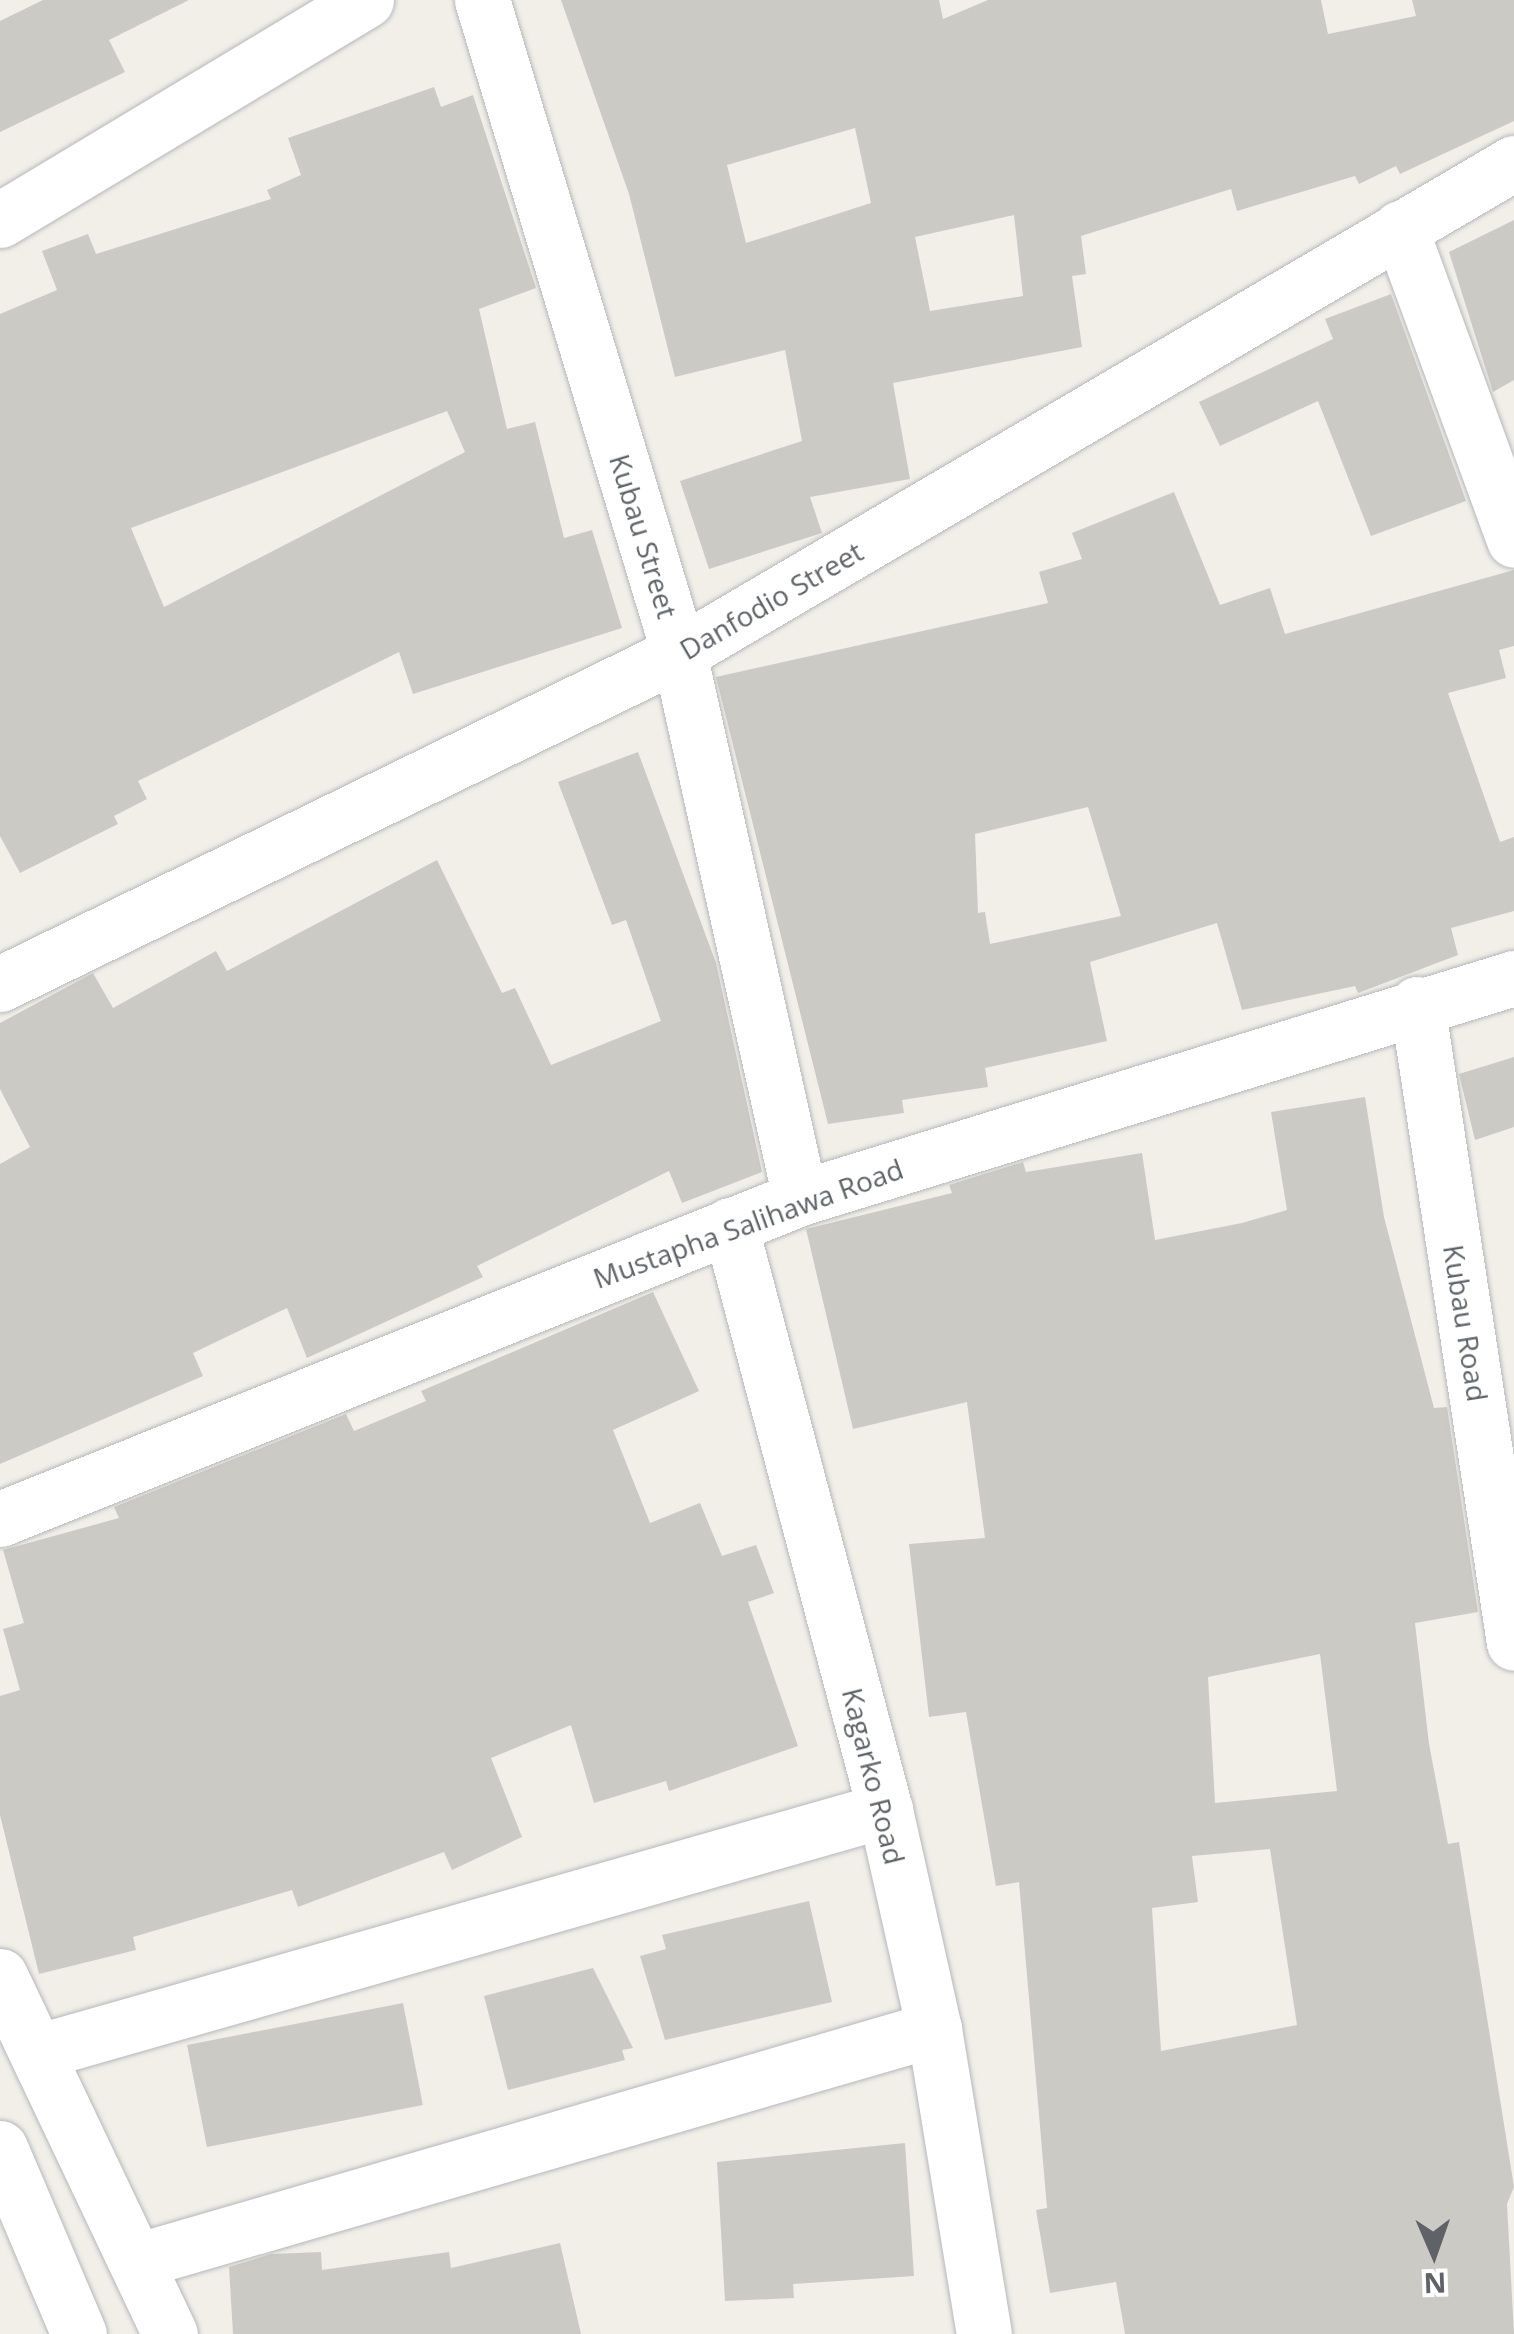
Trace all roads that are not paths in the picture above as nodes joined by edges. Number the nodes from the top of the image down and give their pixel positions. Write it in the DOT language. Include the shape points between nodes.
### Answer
graph roads {
  1 [pos="366,0"];
  2 [pos="482,0"];
  3 [pos="1514,162"];
  4 [pos="0,220"];
  5 [pos="1400,228"];
  6 [pos="1514,540"];
  7 [pos="679,654"];
  8 [pos="1514,978"];
  9 [pos="0,984"];
  10 [pos="1418,1004"];
  11 [pos="800,1198"];
  12 [pos="730,1225"];
  13 [pos="0,1519"];
  14 [pos="1514,1642"];
  15 [pos="884,1810"];
  16 [pos="0,1976"];
  17 [pos="934,2028"];
  18 [pos="40,2051"];
  19 [pos="0,2148"];
  20 [pos="140,2260"];
  21 [pos="78,2334"];
  22 [pos="170,2334"];
  23 [pos="984,2334"];
  1 -- 4 [label="street"];
  2 -- 7 [label="street, Kubau Street"];
  3 -- 5 [label="street, Danfodio Street"];
  5 -- 6 [label="street"];
  5 -- 7 [label="street, Danfodio Street"];
  7 -- 9 [label="street, Danfodio Street"];
  7 -- 11 [label="street, Kubau Street"];
  8 -- 10 [label="street, Mustapha Salihawa Road"];
  10 -- 11 [label="street, Mustapha Salihawa Road"];
  10 -- 14 [label="street, Kubau Road"];
  11 -- 12 [label="street, Mustapha Salihawa Road"];
  12 -- 13 [label="street, Mustapha Salihawa Road"];
  12 -- 15 [label="street, Kagarko Road"];
  15 -- 17 [label="street, Kagarko Road"];
  15 -- 18 [label="street"];
  16 -- 18 [label="street"];
  17 -- 20 [label="street"];
  17 -- 23 [label="street, Kagarko Road"];
  18 -- 20 [label="street"];
  19 -- 21 [label="street"];
  20 -- 22 [label="street"];
}
